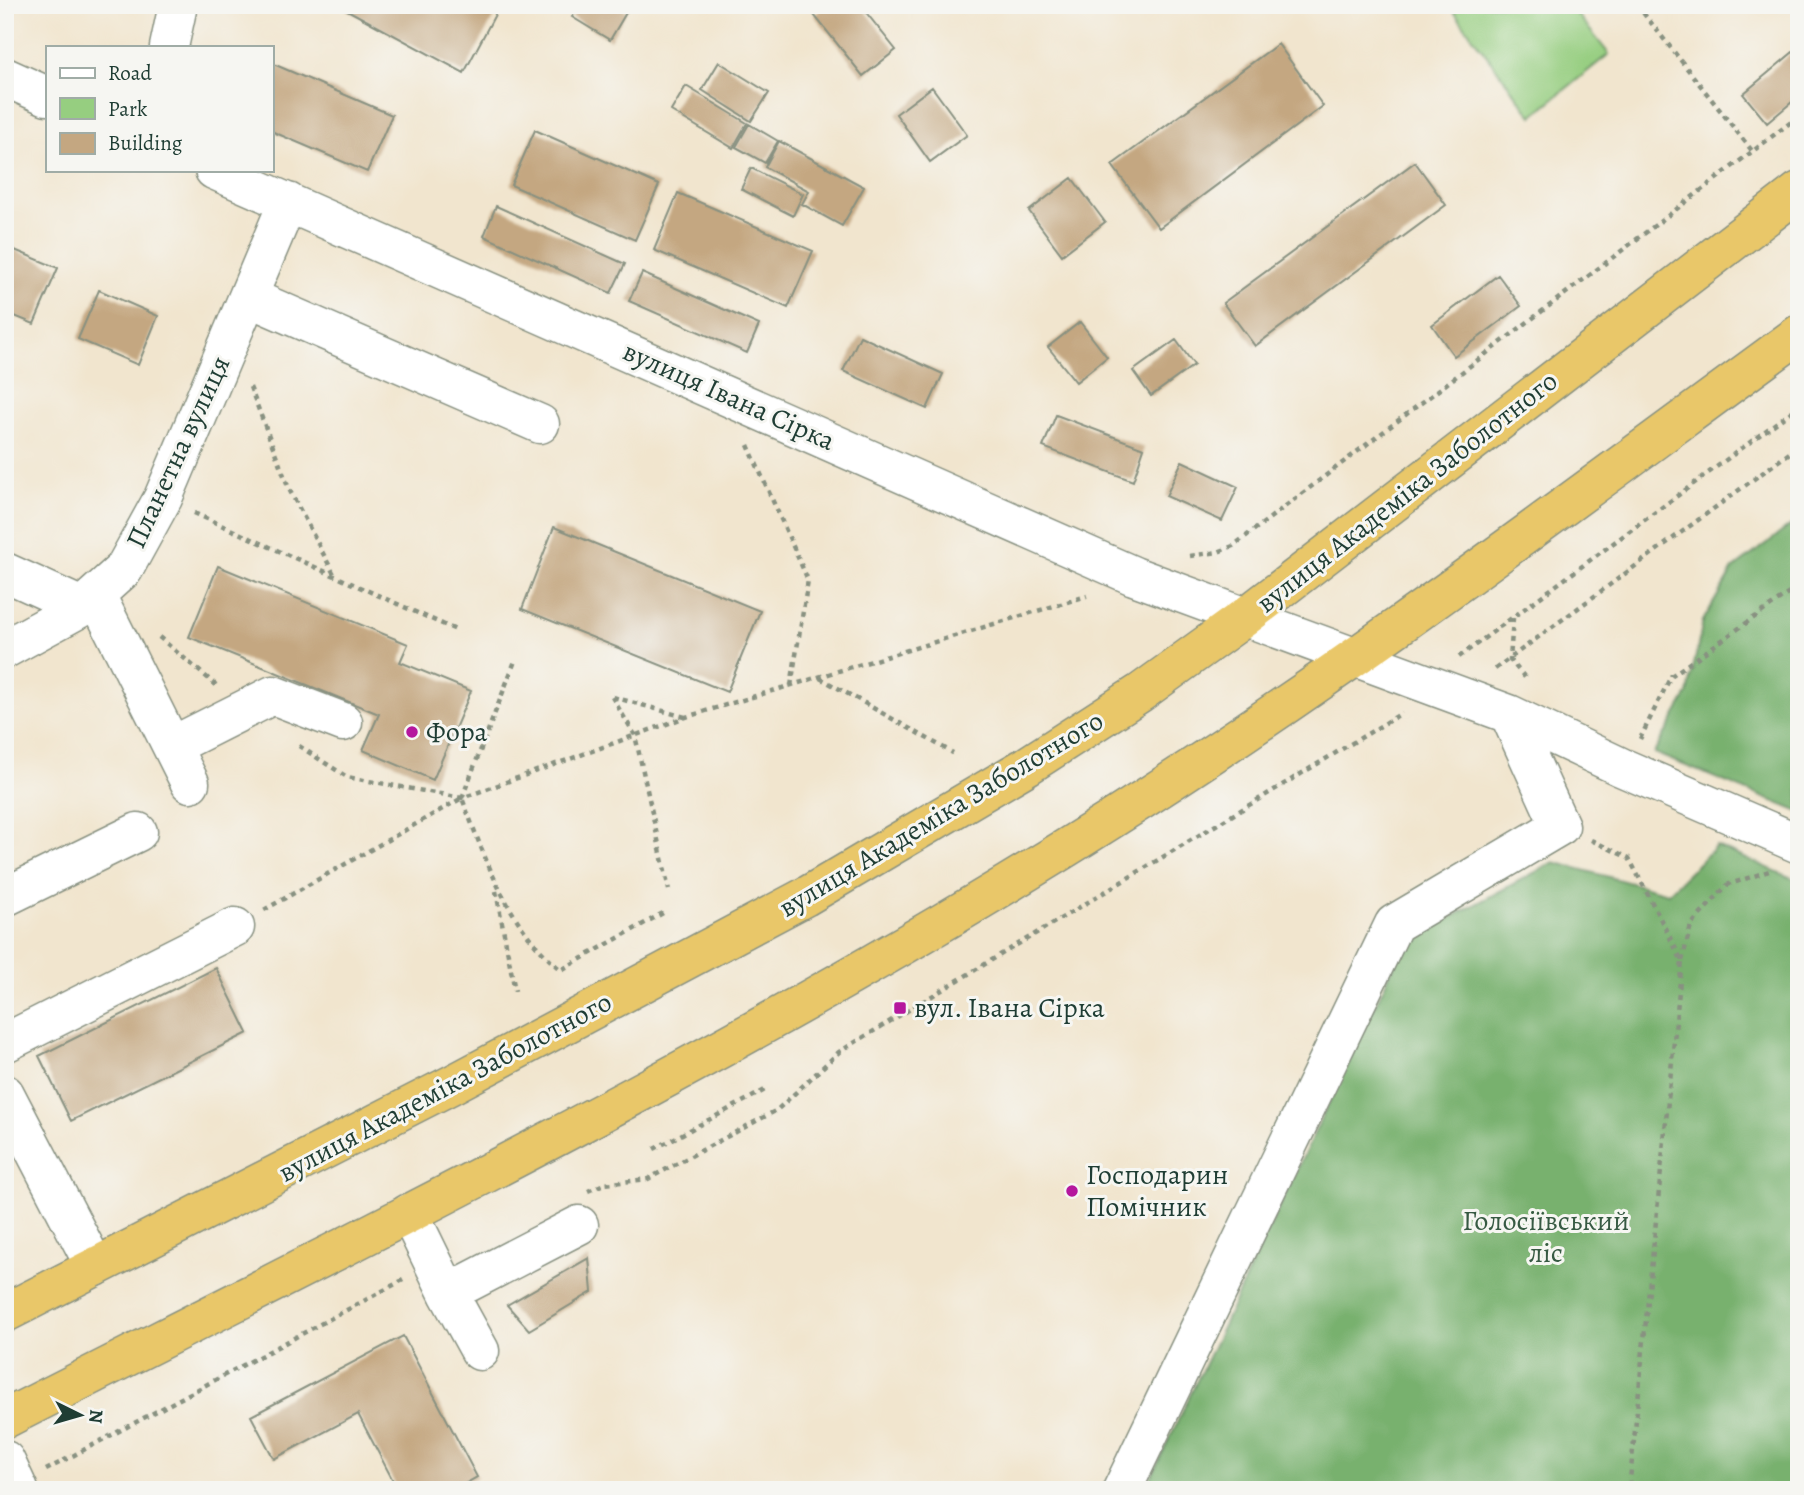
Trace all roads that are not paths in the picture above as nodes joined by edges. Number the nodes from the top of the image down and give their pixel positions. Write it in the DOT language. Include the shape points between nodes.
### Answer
graph roads {
  1 [pos="178,5"];
  2 [pos="169,46"];
  3 [pos="5,77"];
  4 [pos="46,96"];
  5 [pos="219,172"];
  6 [pos="1799,191"];
  7 [pos="289,202"];
  8 [pos="248,297"];
  9 [pos="1799,334"];
  10 [pos="540,424"];
  11 [pos="5,572"];
  12 [pos="89,601"];
  13 [pos="1245,617"];
  14 [pos="5,649"];
  15 [pos="1355,659"];
  16 [pos="1509,714"];
  17 [pos="343,722"];
  18 [pos="172,747"];
  19 [pos="190,783"];
  20 [pos="138,832"];
  21 [pos="1787,857"];
  22 [pos="5,897"];
  23 [pos="235,927"];
  24 [pos="5,1044"];
  25 [pos="5,1094"];
  26 [pos="579,1210"];
  27 [pos="409,1213"];
  28 [pos="95,1267"];
  29 [pos="441,1279"];
  30 [pos="5,1312"];
  31 [pos="480,1351"];
  32 [pos="5,1419"];
  33 [pos="1122,1490"];
  1 -- 2 [label="street"];
  3 -- 4 [label="street"];
  5 -- 7 [label="street, вулиця Івана Сірка"];
  6 -- 13 [label="highway, вулиця Академіка Заболотного"];
  7 -- 8 [label="street, Планетна вулиця"];
  7 -- 13 [label="street, вулиця Івана Сірка" via="1134,576"];
  8 -- 10 [label="street"];
  8 -- 12 [label="street, Планетна вулиця" via="163,498 124,569"];
  9 -- 15 [label="highway"];
  11 -- 12 [label="street"];
  12 -- 14 [label="street, Планетна вулиця"];
  12 -- 18 [label="street"];
  13 -- 15 [label="street, вулиця Івана Сірка"];
  13 -- 28 [label="highway, вулиця Академіка Заболотного" via="1027,766 806,897"];
  15 -- 16 [label="street, вулиця Івана Сірка"];
  15 -- 27 [label="highway" via="1108,822 855,972 632,1097"];
  16 -- 21 [label="street, вулиця Івана Сірка" via="1621,767"];
  16 -- 33 [label="street" via="1560,826 1394,924"];
  17 -- 18 [label="street" via="273,695"];
  18 -- 19 [label="street"];
  20 -- 22 [label="street"];
  23 -- 24 [label="street"];
  25 -- 28 [label="street"];
  26 -- 29 [label="street"];
  27 -- 29 [label="street"];
  27 -- 32 [label="highway"];
  28 -- 30 [label="highway, вулиця Академіка Заболотного"];
  29 -- 31 [label="street"];
}
